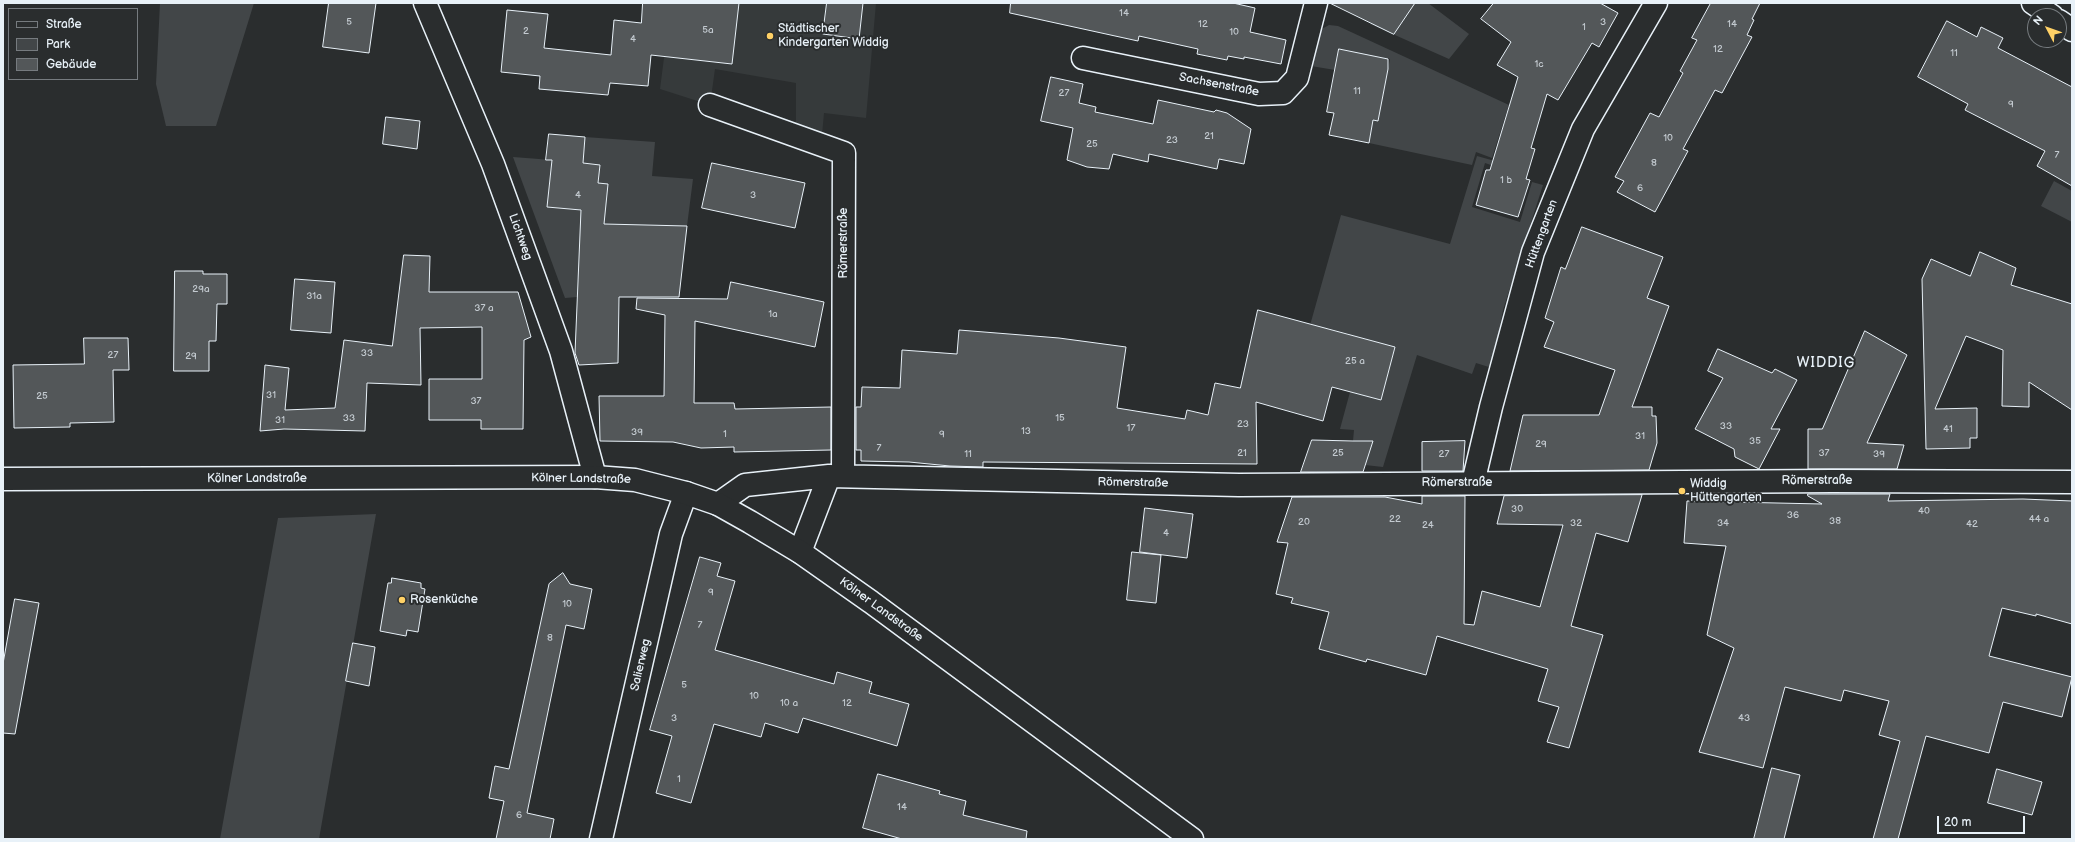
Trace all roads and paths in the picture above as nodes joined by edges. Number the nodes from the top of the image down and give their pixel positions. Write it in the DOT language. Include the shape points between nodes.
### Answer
graph roads {
  1 [pos="425,3"];
  2 [pos="1316,3"];
  3 [pos="1656,3"];
  4 [pos="1083,58"];
  5 [pos="710,105"];
  6 [pos="836,476"];
  7 [pos="595,478"];
  8 [pos="3,479"];
  9 [pos="2072,482"];
  10 [pos="1473,483"];
  11 [pos="686,493"];
  12 [pos="718,504"];
  13 [pos="800,552"];
  14 [pos="600,839"];
  15 [pos="1192,839"];
  1 -- 7 [label="street, Lichtweg" via="493,164 561,350"];
  2 -- 4 [label="street, Sachsenstraße" via="1297,78 1283,93 1259,94"];
  3 -- 10 [label="street, Hüttengarten" via="1583,129 1533,252"];
  5 -- 6 [label="street, Römerstraße" via="844,153"];
  6 -- 10 [label="street, Römerstraße" via="1239,485"];
  6 -- 12 [label="street, Römerstraße" via="744,485"];
  6 -- 13 [label="street, Römerstraße"];
  7 -- 8 [label="street, Kölner Landstraße"];
  7 -- 11 [label="street, Kölner Landstraße" via="635,480"];
  9 -- 10 [label="street, Römerstraße"];
  11 -- 12 [label="street, Kölner Landstraße"];
  11 -- 14 [label="street, Salierweg" via="671,534"];
  12 -- 13 [label="street, Kölner Landstraße"];
  13 -- 15 [label="street, Kölner Landstraße"];
}
